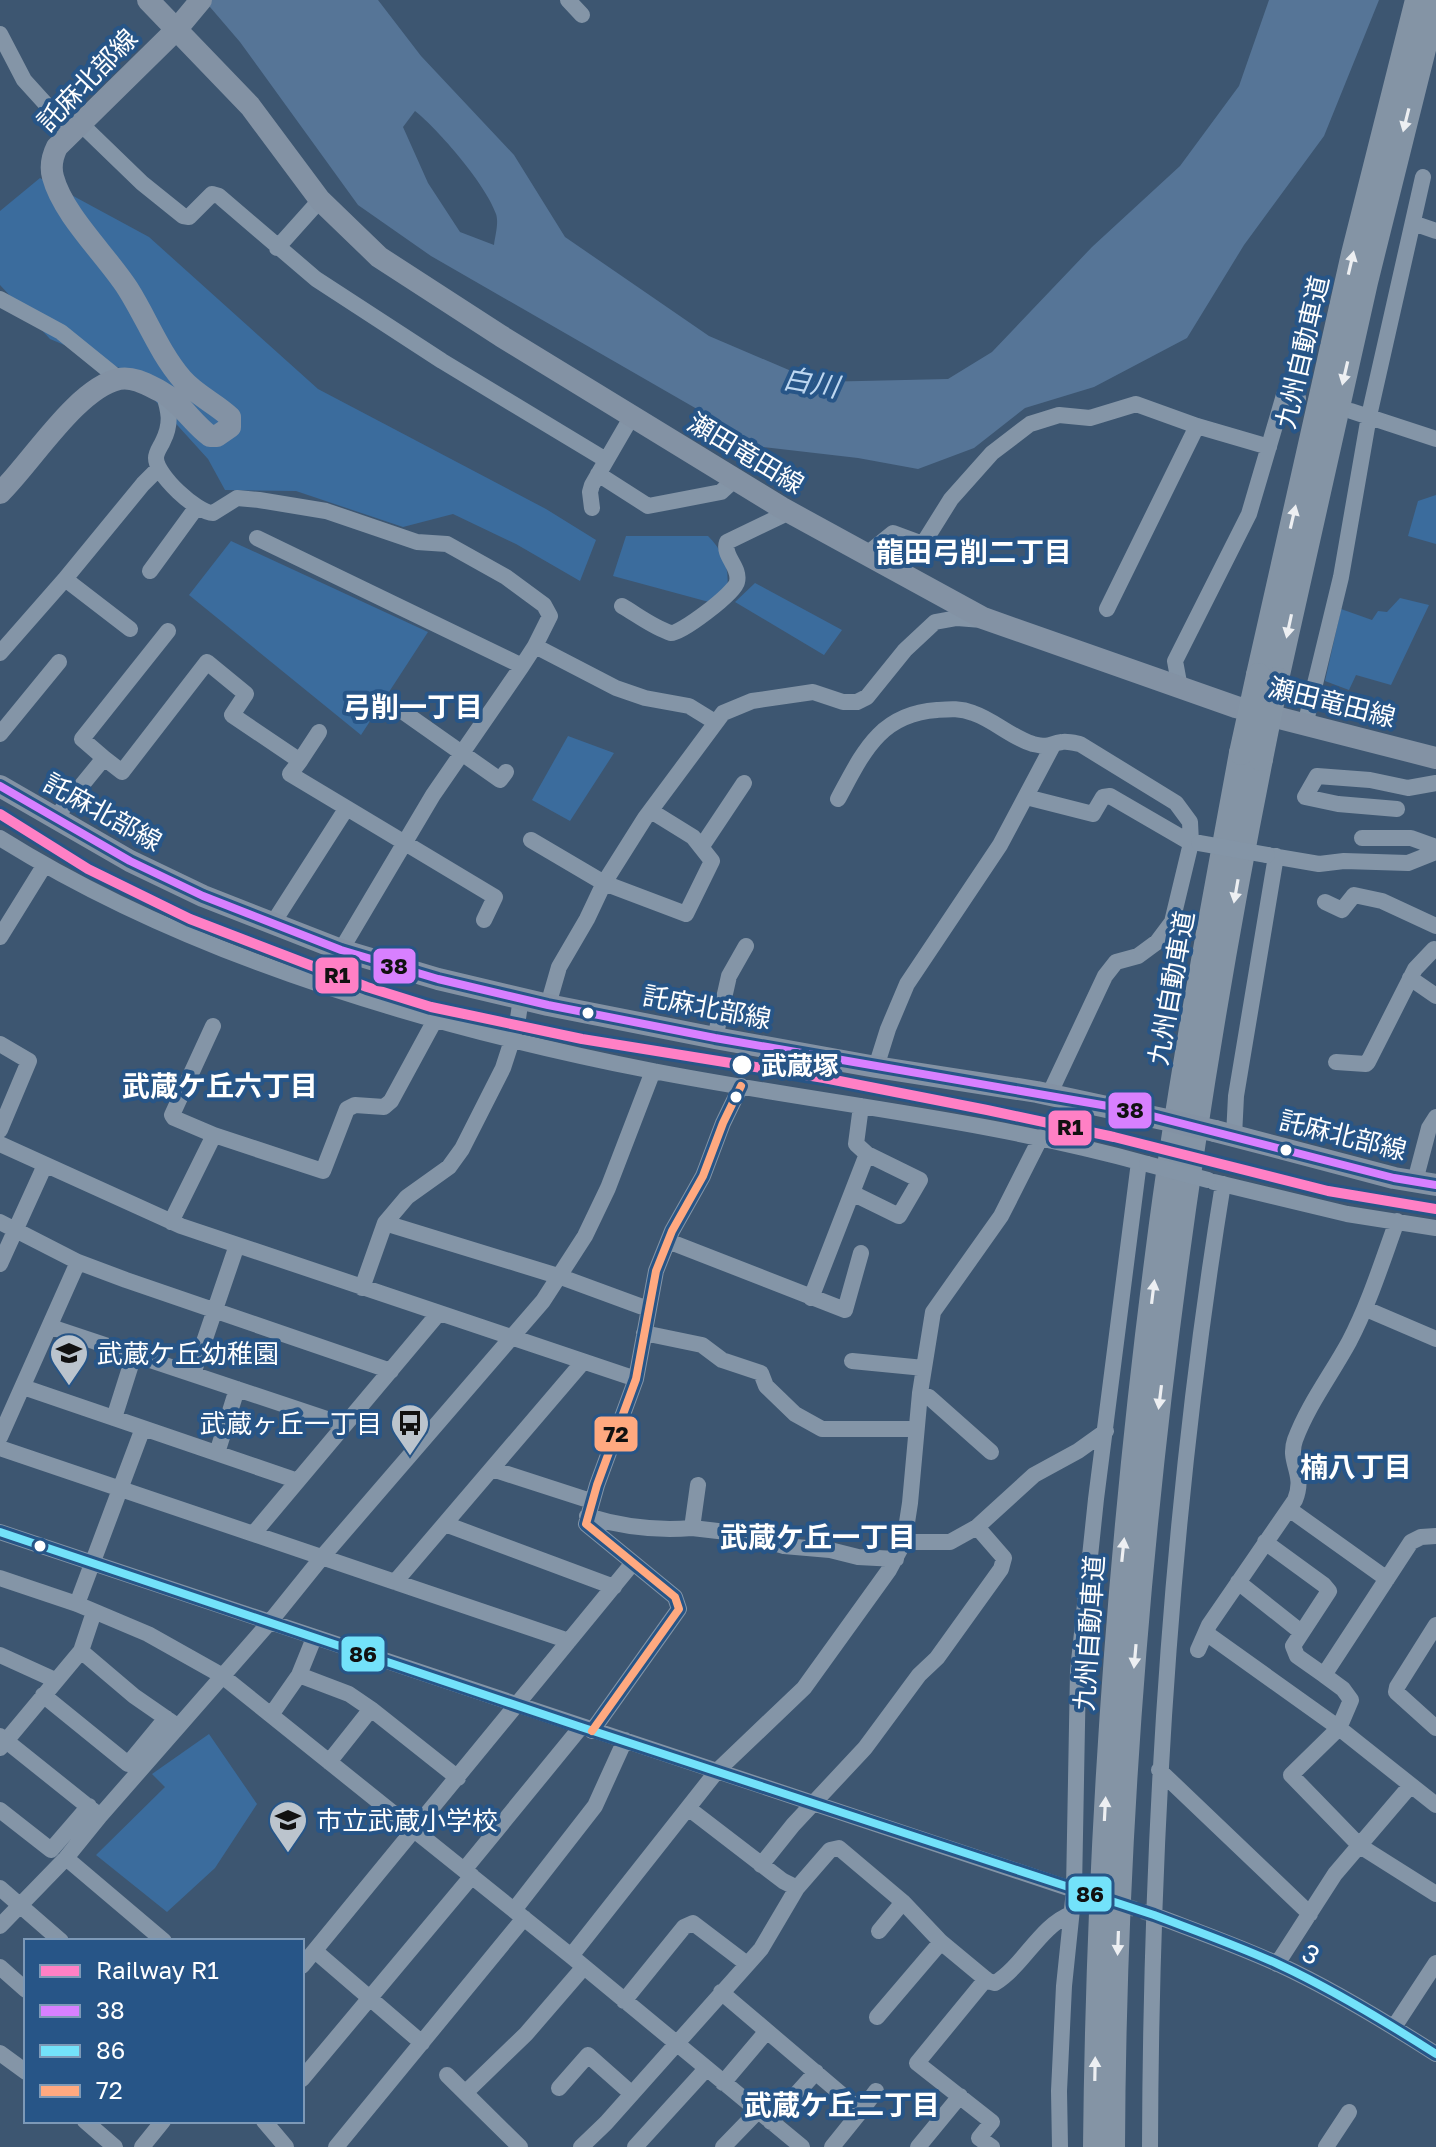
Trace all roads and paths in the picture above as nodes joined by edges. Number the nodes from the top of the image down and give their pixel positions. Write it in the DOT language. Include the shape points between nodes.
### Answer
graph roads {
  1 [pos="148,0"];
  2 [pos="568,0"];
  3 [pos="1417,0"];
  4 [pos="1436,1"];
  5 [pos="198,4"];
  6 [pos="582,15"];
  7 [pos="176,30"];
  8 [pos="0,34"];
  9 [pos="1416,43"];
  10 [pos="77,129"];
  11 [pos="1423,177"];
  12 [pos="320,200"];
  13 [pos="1413,223"];
  14 [pos="1436,231"];
  15 [pos="277,248"];
  16 [pos="0,299"];
  17 [pos="119,379"];
  18 [pos="163,392"];
  19 [pos="1298,398"];
  20 [pos="1351,411"];
  21 [pos="632,416"];
  22 [pos="1369,416"];
  23 [pos="1197,426"];
  24 [pos="1436,439"];
  25 [pos="1269,447"];
  26 [pos="602,467"];
  27 [pos="159,468"];
  28 [pos="734,480"];
  29 [pos="0,493"];
  30 [pos="196,508"];
  31 [pos="592,508"];
  32 [pos="787,511"];
  33 [pos="257,538"];
  34 [pos="867,554"];
  35 [pos="150,571"];
  36 [pos="65,579"];
  37 [pos="622,606"];
  38 [pos="1107,609"];
  39 [pos="983,618"];
  40 [pos="130,629"];
  41 [pos="168,631"];
  42 [pos="535,646"];
  43 [pos="0,653"];
  44 [pos="59,662"];
  45 [pos="522,666"];
  46 [pos="1180,688"];
  47 [pos="402,711"];
  48 [pos="715,722"];
  49 [pos="1305,725"];
  50 [pos="319,732"];
  51 [pos="0,734"];
  52 [pos="1052,747"];
  53 [pos="461,752"];
  54 [pos="1251,756"];
  55 [pos="104,758"];
  56 [pos="1436,758"];
  57 [pos="300,761"];
  58 [pos="506,772"];
  59 [pos="744,783"];
  60 [pos="1436,783"];
  61 [pos="0,786"];
  62 [pos="1026,797"];
  63 [pos="838,799"];
  64 [pos="346,809"];
  65 [pos="1397,809"];
  66 [pos="651,811"];
  67 [pos="55,818"];
  68 [pos="0,838"];
  69 [pos="1362,838"];
  70 [pos="531,840"];
  71 [pos="403,843"];
  72 [pos="1195,843"];
  73 [pos="702,846"];
  74 [pos="1436,850"];
  75 [pos="1272,855"];
  76 [pos="44,866"];
  77 [pos="604,883"];
  78 [pos="1325,902"];
  79 [pos="484,920"];
  80 [pos="273,923"];
  81 [pos="1436,926"];
  82 [pos="0,937"];
  83 [pos="746,946"];
  84 [pos="1434,949"];
  85 [pos="341,950"];
  86 [pos="1410,978"];
  87 [pos="1436,996"];
  88 [pos="521,998"];
  89 [pos="548,1005"];
  90 [pos="435,1020"];
  91 [pos="213,1026"];
  92 [pos="715,1038"];
  93 [pos="513,1040"];
  94 [pos="0,1044"];
  95 [pos="1336,1062"];
  96 [pos="876,1067"];
  97 [pos="653,1071"];
  98 [pos="741,1086"];
  99 [pos="1049,1095"];
  100 [pos="861,1106"];
  101 [pos="1436,1117"];
  102 [pos="0,1130"];
  103 [pos="1225,1134"];
  104 [pos="214,1135"];
  105 [pos="1041,1137"];
  106 [pos="0,1144"];
  107 [pos="867,1154"];
  108 [pos="1143,1163"];
  109 [pos="45,1165"];
  110 [pos="1216,1182"];
  111 [pos="1426,1183"];
  112 [pos="852,1193"];
  113 [pos="1397,1221"];
  114 [pos="171,1222"];
  115 [pos="385,1223"];
  116 [pos="8,1226"];
  117 [pos="1436,1228"];
  118 [pos="668,1241"];
  119 [pos="237,1245"];
  120 [pos="861,1253"];
  121 [pos="78,1262"];
  122 [pos="0,1264"];
  123 [pos="561,1277"];
  124 [pos="362,1288"];
  125 [pos="811,1298"];
  126 [pos="648,1309"];
  127 [pos="1366,1309"];
  128 [pos="215,1310"];
  129 [pos="438,1314"];
  130 [pos="51,1327"];
  131 [pos="644,1333"];
  132 [pos="513,1338"];
  133 [pos="1436,1339"];
  134 [pos="134,1355"];
  135 [pos="852,1361"];
  136 [pos="583,1362"];
  137 [pos="924,1368"];
  138 [pos="391,1371"];
  139 [pos="193,1374"];
  140 [pos="636,1379"];
  141 [pos="23,1387"];
  142 [pos="237,1389"];
  143 [pos="920,1393"];
  144 [pos="114,1418"];
  145 [pos="345,1425"];
  146 [pos="143,1428"];
  147 [pos="916,1429"];
  148 [pos="1106,1431"];
  149 [pos="0,1437"];
  150 [pos="0,1448"];
  151 [pos="991,1452"];
  152 [pos="217,1453"];
  153 [pos="492,1469"];
  154 [pos="298,1481"];
  155 [pos="698,1485"];
  156 [pos="120,1488"];
  157 [pos="589,1509"];
  158 [pos="1289,1509"];
  159 [pos="445,1524"];
  160 [pos="977,1527"];
  161 [pos="692,1528"];
  162 [pos="0,1532"];
  163 [pos="254,1533"];
  164 [pos="1436,1536"];
  165 [pos="904,1542"];
  166 [pos="1265,1542"];
  167 [pos="323,1556"];
  168 [pos="896,1559"];
  169 [pos="92,1563"];
  170 [pos="632,1564"];
  171 [pos="0,1578"];
  172 [pos="1387,1579"];
  173 [pos="395,1582"];
  174 [pos="1238,1582"];
  175 [pos="614,1587"];
  176 [pos="77,1604"];
  177 [pos="94,1612"];
  178 [pos="269,1623"];
  179 [pos="1436,1625"];
  180 [pos="1301,1632"];
  181 [pos="1206,1633"];
  182 [pos="314,1638"];
  183 [pos="569,1641"];
  184 [pos="1198,1650"];
  185 [pos="81,1651"];
  186 [pos="0,1655"];
  187 [pos="221,1675"];
  188 [pos="299,1675"];
  189 [pos="1324,1675"];
  190 [pos="55,1680"];
  191 [pos="43,1695"];
  192 [pos="516,1705"];
  193 [pos="371,1709"];
  194 [pos="271,1715"];
  195 [pos="172,1722"];
  196 [pos="1339,1728"];
  197 [pos="1436,1728"];
  198 [pos="586,1729"];
  199 [pos="625,1740"];
  200 [pos="2,1741"];
  201 [pos="329,1762"];
  202 [pos="1159,1770"];
  203 [pos="717,1771"];
  204 [pos="458,1778"];
  205 [pos="1411,1785"];
  206 [pos="814,1803"];
  207 [pos="1436,1805"];
  208 [pos="688,1808"];
  209 [pos="0,1810"];
  210 [pos="94,1811"];
  211 [pos="415,1830"];
  212 [pos="1360,1846"];
  213 [pos="66,1858"];
  214 [pos="761,1865"];
  215 [pos="468,1873"];
  216 [pos="0,1888"];
  217 [pos="797,1888"];
  218 [pos="1074,1890"];
  219 [pos="1436,1894"];
  220 [pos="903,1902"];
  221 [pos="21,1906"];
  222 [pos="519,1914"];
  223 [pos="1071,1914"];
  224 [pos="1310,1914"];
  225 [pos="1154,1915"];
  226 [pos="0,1926"];
  227 [pos="879,1931"];
  228 [pos="59,1939"];
  229 [pos="162,1939"];
  230 [pos="941,1942"];
  231 [pos="315,1951"];
  232 [pos="577,1962"];
  233 [pos="1436,1963"];
  234 [pos="304,1964"];
  235 [pos="747,1964"];
  236 [pos="1277,1964"];
  237 [pos="0,1967"];
  238 [pos="986,1979"];
  239 [pos="24,1988"];
  240 [pos="721,1992"];
  241 [pos="369,1997"];
  242 [pos="624,2001"];
  243 [pos="877,2017"];
  244 [pos="1394,2027"];
  245 [pos="767,2031"];
  246 [pos="422,2043"];
  247 [pos="677,2044"];
  248 [pos="0,2053"];
  249 [pos="1436,2054"];
  250 [pos="706,2069"];
  251 [pos="24,2071"];
  252 [pos="816,2072"];
  253 [pos="447,2075"];
  254 [pos="304,2077"];
  255 [pos="723,2083"];
  256 [pos="559,2088"];
  257 [pos="876,2091"];
  258 [pos="465,2093"];
  259 [pos="632,2094"];
  260 [pos="960,2096"];
  261 [pos="861,2111"];
  262 [pos="1349,2112"];
  263 [pos="764,2116"];
  264 [pos="87,2123"];
  265 [pos="161,2123"];
  266 [pos="267,2123"];
  267 [pos="115,2147"];
  268 [pos="142,2147"];
  269 [pos="286,2147"];
  270 [pos="336,2147"];
  271 [pos="520,2147"];
  272 [pos="581,2147"];
  273 [pos="635,2147"];
  274 [pos="723,2147"];
  275 [pos="802,2147"];
  276 [pos="832,2147"];
  277 [pos="918,2147"];
  278 [pos="992,2147"];
  279 [pos="1060,2147"];
  280 [pos="1095,2147"];
  281 [pos="1113,2147"];
  282 [pos="1150,2147"];
  283 [pos="1326,2147"];
  1 -- 7 [label="main road, 瀬田竜田線"];
  2 -- 6 [label="street"];
  3 -- 9 [label="highway, 九州自動車道"];
  4 -- 9 [label="highway, 九州自動車道"];
  5 -- 7 [label="main road, 託麻北部線"];
  7 -- 10 [label="main road, 託麻北部線"];
  7 -- 12 [label="main road, 瀬田竜田線" via="250,106"];
  8 -- 10 [label="street" via="24,80"];
  9 -- 54 [label="highway, 九州自動車道, bridge" via="1322,388"];
  10 -- 15 [label="street" via="183,216 189,217 212,194 219,196"];
  10 -- 18 [label="main road, 託麻北部線" via="57,147 51,161 59,192 128,289 180,376 230,417 230,427 210,436"];
  11 -- 13 [label="street"];
  12 -- 15 [label="street"];
  12 -- 21 [label="main road, 瀬田竜田線" via="379,257"];
  13 -- 14 [label="street"];
  13 -- 22 [label="street"];
  15 -- 26 [label="street"];
  16 -- 17 [label="street" via="61,332"];
  17 -- 18 [label="main road, 託麻北部線" via="134,379"];
  17 -- 29 [label="main road" via="75,408"];
  18 -- 27 [label="street" via="170,428 156,457"];
  19 -- 25 [label="street" via="1284,395"];
  20 -- 22 [label="street"];
  21 -- 26 [label="street"];
  21 -- 28 [label="main road, 瀬田竜田線"];
  22 -- 24 [label="street"];
  22 -- 49 [label="street" via="1341,577"];
  23 -- 25 [label="street"];
  23 -- 34 [label="street" via="1136,404 1090,418 1059,415 1030,424 992,453 951,499 926,539 920,543 893,533"];
  23 -- 38 [label="street"];
  25 -- 46 [label="street" via="1249,514 1175,661"];
  26 -- 28 [label="street" via="648,506 721,492"];
  26 -- 31 [label="street" via="590,492"];
  27 -- 30 [label="street"];
  27 -- 36 [label="street"];
  28 -- 32 [label="main road, 瀬田竜田線"];
  30 -- 35 [label="street"];
  30 -- 42 [label="street" via="213,513 237,498 259,500 326,511 417,542 447,544 544,605 550,616"];
  32 -- 34 [label="main road, 瀬田竜田線"];
  32 -- 37 [label="street" via="727,542 725,551 738,575 736,588 679,632 669,632"];
  33 -- 45 [label="street"];
  34 -- 39 [label="main road, 瀬田竜田線"];
  36 -- 40 [label="street"];
  36 -- 43 [label="street"];
  39 -- 46 [label="main road, 瀬田竜田線"];
  39 -- 48 [label="street" via="935,622 857,702 800,693 736,706"];
  41 -- 55 [label="street" via="82,739"];
  42 -- 45 [label="street"];
  42 -- 48 [label="street" via="616,688 689,706"];
  44 -- 51 [label="street"];
  45 -- 53 [label="street"];
  46 -- 49 [label="main road, 瀬田竜田線"];
  47 -- 53 [label="street"];
  48 -- 66 [label="street"];
  49 -- 56 [label="main road, 瀬田竜田線"];
  50 -- 57 [label="street"];
  52 -- 62 [label="street"];
  52 -- 63 [label="street" via="1030,743 961,708 917,711 879,733"];
  52 -- 72 [label="street" via="1063,741 1080,744 1176,803 1190,822"];
  53 -- 58 [label="street" via="500,780"];
  53 -- 71 [label="street"];
  280 -- 54 [label="highway, 九州自動車道, one-way" via="1100,1896 1129,1490 1167,1183 1211,915"];
  54 -- 281 [label="highway, 九州自動車道, one-way" via="1177,1250 1149,1492 1121,1875"];
  55 -- 57 [label="street" via="122,772 207,662 246,694 232,715"];
  55 -- 67 [label="street"];
  57 -- 64 [label="street" via="290,774"];
  59 -- 73 [label="street"];
  60 -- 65 [label="street" via="1408,788 1317,776 1305,797"];
  61 -- 67 [label="main road, 託麻北部線"];
  62 -- 72 [label="street" via="1093,814 1103,797 1110,796"];
  62 -- 96 [label="street" via="907,984"];
  64 -- 71 [label="street"];
  64 -- 80 [label="street"];
  66 -- 73 [label="street"];
  66 -- 77 [label="street"];
  67 -- 80 [label="main road, 託麻北部線" via="130,861"];
  68 -- 76 [label="street"];
  69 -- 74 [label="street" via="1411,838"];
  70 -- 77 [label="street"];
  71 -- 79 [label="street" via="495,897"];
  71 -- 85 [label="street"];
  72 -- 75 [label="street, bridge"];
  72 -- 99 [label="street" via="1172,922 1157,942 1138,956 1116,962 1105,976"];
  73 -- 77 [label="street" via="712,861 686,914"];
  74 -- 75 [label="street" via="1408,863 1319,864"];
  75 -- 103 [label="street" via="1236,1096"];
  76 -- 82 [label="street"];
  76 -- 90 [label="street" via="261,963"];
  77 -- 89 [label="street" via="559,967"];
  78 -- 81 [label="street" via="1342,910 1354,895 1382,901"];
  80 -- 85 [label="main road, 託麻北部線"];
  83 -- 92 [label="street" via="729,976"];
  84 -- 86 [label="street"];
  85 -- 88 [label="main road, 託麻北部線"];
  86 -- 87 [label="street"];
  86 -- 95 [label="street" via="1366,1064"];
  88 -- 89 [label="main road, 託麻北部線"];
  88 -- 93 [label="street"];
  89 -- 92 [label="main road, 託麻北部線"];
  90 -- 93 [label="street"];
  90 -- 104 [label="street" via="391,1101 384,1107 347,1109 323,1171"];
  91 -- 104 [label="street" via="172,1115"];
  92 -- 96 [label="main road, 託麻北部線"];
  93 -- 97 [label="street"];
  93 -- 115 [label="street" via="462,1149"];
  94 -- 102 [label="street" via="29,1061"];
  96 -- 99 [label="main road, 託麻北部線"];
  97 -- 98 [label="street"];
  97 -- 123 [label="street" via="608,1188"];
  98 -- 100 [label="street"];
  98 -- 118 [label="street"];
  99 -- 103 [label="main road, 託麻北部線, bridge"];
  100 -- 105 [label="street"];
  100 -- 107 [label="street" via="856,1144"];
  101 -- 111 [label="street" via="1429,1128"];
  103 -- 111 [label="main road, 託麻北部線"];
  104 -- 114 [label="street"];
  105 -- 108 [label="street"];
  105 -- 137 [label="street" via="1001,1216 933,1312"];
  106 -- 109 [label="street"];
  107 -- 112 [label="street"];
  107 -- 112 [label="street" via="920,1180 899,1216"];
  108 -- 110 [label="street, bridge"];
  108 -- 148 [label="street"];
  109 -- 114 [label="street"];
  109 -- 116 [label="street"];
  110 -- 113 [label="street"];
  110 -- 202 [label="street" via="1182,1486"];
  112 -- 125 [label="street"];
  113 -- 117 [label="street"];
  113 -- 127 [label="street"];
  114 -- 119 [label="street"];
  115 -- 123 [label="street"];
  115 -- 124 [label="street"];
  116 -- 121 [label="street"];
  116 -- 122 [label="street"];
  118 -- 125 [label="street"];
  118 -- 126 [label="street"];
  119 -- 124 [label="street"];
  119 -- 128 [label="street"];
  120 -- 125 [label="street" via="845,1310"];
  121 -- 128 [label="street"];
  121 -- 130 [label="street"];
  123 -- 126 [label="street"];
  123 -- 132 [label="street"];
  124 -- 129 [label="street"];
  126 -- 131 [label="street"];
  127 -- 133 [label="street"];
  127 -- 158 [label="street" via="1293,1445 1300,1485"];
  128 -- 138 [label="street"];
  128 -- 139 [label="street"];
  129 -- 132 [label="street"];
  129 -- 138 [label="street"];
  130 -- 134 [label="street"];
  130 -- 141 [label="street"];
  131 -- 140 [label="street"];
  131 -- 147 [label="street" via="702,1345 722,1360 761,1373 766,1386 795,1414 822,1429"];
  132 -- 136 [label="street"];
  132 -- 167 [label="street"];
  134 -- 139 [label="street"];
  134 -- 144 [label="street"];
  135 -- 137 [label="street"];
  136 -- 140 [label="street"];
  136 -- 153 [label="street"];
  137 -- 143 [label="street"];
  138 -- 145 [label="street"];
  139 -- 142 [label="street"];
  140 -- 157 [label="street"];
  141 -- 144 [label="street"];
  141 -- 149 [label="street"];
  142 -- 145 [label="street"];
  142 -- 152 [label="street"];
  143 -- 147 [label="street"];
  143 -- 151 [label="street"];
  144 -- 146 [label="street"];
  145 -- 154 [label="street"];
  146 -- 152 [label="street"];
  146 -- 156 [label="street"];
  147 -- 165 [label="street"];
  148 -- 160 [label="street" via="1034,1475"];
  148 -- 218 [label="street" via="1078,1671"];
  150 -- 156 [label="street"];
  152 -- 154 [label="street"];
  153 -- 157 [label="street"];
  153 -- 159 [label="street"];
  154 -- 163 [label="street"];
  155 -- 161 [label="street"];
  156 -- 163 [label="street"];
  156 -- 169 [label="street"];
  157 -- 161 [label="street" via="614,1525"];
  157 -- 170 [label="street" via="586,1524"];
  158 -- 166 [label="street"];
  158 -- 172 [label="street"];
  159 -- 173 [label="street"];
  159 -- 175 [label="street"];
  160 -- 165 [label="street" via="945,1544"];
  160 -- 206 [label="street" via="1004,1558 1001,1569 937,1658"];
  161 -- 168 [label="street"];
  162 -- 169 [label="street"];
  163 -- 167 [label="street"];
  164 -- 172 [label="street" via="1411,1542"];
  165 -- 168 [label="street"];
  166 -- 174 [label="street"];
  166 -- 180 [label="street" via="1329,1591"];
  167 -- 173 [label="street"];
  167 -- 178 [label="street"];
  168 -- 203 [label="street" via="804,1688"];
  169 -- 176 [label="street"];
  169 -- 178 [label="street"];
  170 -- 175 [label="street"];
  170 -- 198 [label="street" via="675,1597 679,1609"];
  171 -- 176 [label="street"];
  172 -- 189 [label="street"];
  173 -- 183 [label="street"];
  174 -- 180 [label="street"];
  174 -- 181 [label="street"];
  175 -- 183 [label="street"];
  176 -- 177 [label="street"];
  177 -- 185 [label="street"];
  177 -- 187 [label="street" via="148,1634"];
  178 -- 182 [label="street"];
  178 -- 187 [label="street"];
  179 -- 197 [label="street" via="1396,1692"];
  180 -- 189 [label="street" via="1294,1653"];
  181 -- 184 [label="street"];
  181 -- 196 [label="street"];
  182 -- 188 [label="street"];
  182 -- 192 [label="street"];
  183 -- 192 [label="street"];
  185 -- 190 [label="street"];
  185 -- 195 [label="street"];
  186 -- 190 [label="street"];
  187 -- 194 [label="street"];
  187 -- 195 [label="street"];
  188 -- 193 [label="street" via="349,1694"];
  188 -- 194 [label="street"];
  189 -- 196 [label="street" via="1351,1700"];
  190 -- 191 [label="street"];
  191 -- 195 [label="street" via="128,1764"];
  191 -- 200 [label="street"];
  192 -- 198 [label="street"];
  192 -- 204 [label="street"];
  193 -- 201 [label="street"];
  193 -- 204 [label="street"];
  194 -- 201 [label="street"];
  195 -- 210 [label="street"];
  196 -- 205 [label="street"];
  196 -- 212 [label="street" via="1291,1775"];
  198 -- 199 [label="street"];
  198 -- 215 [label="street"];
  199 -- 203 [label="street"];
  199 -- 222 [label="street" via="595,1806"];
  200 -- 210 [label="street"];
  201 -- 211 [label="street"];
  202 -- 224 [label="street"];
  202 -- 225 [label="street"];
  203 -- 206 [label="street"];
  203 -- 208 [label="street"];
  204 -- 211 [label="street"];
  205 -- 207 [label="street"];
  205 -- 212 [label="street"];
  206 -- 214 [label="street"];
  206 -- 218 [label="street"];
  208 -- 214 [label="street"];
  208 -- 232 [label="street"];
  209 -- 210 [label="street" via="51,1850"];
  210 -- 213 [label="street"];
  211 -- 215 [label="street"];
  211 -- 231 [label="street"];
  212 -- 219 [label="street"];
  212 -- 224 [label="street"];
  213 -- 221 [label="street"];
  213 -- 229 [label="street"];
  214 -- 217 [label="street"];
  215 -- 222 [label="street"];
  215 -- 241 [label="street"];
  216 -- 221 [label="street"];
  217 -- 220 [label="street" via="830,1850 839,1848"];
  217 -- 235 [label="street"];
  218 -- 223 [label="street"];
  220 -- 227 [label="street"];
  220 -- 230 [label="street"];
  221 -- 226 [label="street"];
  221 -- 228 [label="street"];
  222 -- 232 [label="street"];
  222 -- 246 [label="street"];
  223 -- 238 [label="street" via="1007,1976 995,1983"];
  223 -- 279 [label="street"];
  224 -- 236 [label="street"];
  225 -- 236 [label="street, 3"];
  225 -- 282 [label="street"];
  230 -- 238 [label="street"];
  230 -- 243 [label="street"];
  231 -- 234 [label="street"];
  231 -- 241 [label="street"];
  232 -- 242 [label="street"];
  232 -- 258 [label="street" via="526,2034"];
  233 -- 244 [label="street"];
  235 -- 240 [label="street"];
  235 -- 242 [label="street" via="693,1923 684,1927"];
  236 -- 244 [label="street, 3"];
  237 -- 239 [label="street"];
  238 -- 260 [label="street" via="917,2063"];
  240 -- 245 [label="street"];
  240 -- 247 [label="street"];
  241 -- 246 [label="street"];
  241 -- 254 [label="street"];
  242 -- 247 [label="street"];
  244 -- 249 [label="street, 3"];
  245 -- 252 [label="street"];
  245 -- 255 [label="street"];
  246 -- 270 [label="street"];
  247 -- 250 [label="street"];
  247 -- 259 [label="street"];
  248 -- 251 [label="street"];
  250 -- 255 [label="street"];
  250 -- 273 [label="street"];
  252 -- 261 [label="street"];
  252 -- 263 [label="street"];
  253 -- 258 [label="street"];
  255 -- 263 [label="street"];
  256 -- 259 [label="street" via="588,2055"];
  257 -- 261 [label="street"];
  258 -- 271 [label="street"];
  259 -- 272 [label="street"];
  260 -- 277 [label="street"];
  260 -- 278 [label="street" via="992,2122 979,2138"];
  261 -- 276 [label="street"];
  262 -- 283 [label="street"];
  263 -- 274 [label="street"];
  263 -- 275 [label="street"];
  264 -- 267 [label="street"];
  265 -- 268 [label="street"];
  266 -- 269 [label="street"];
}
